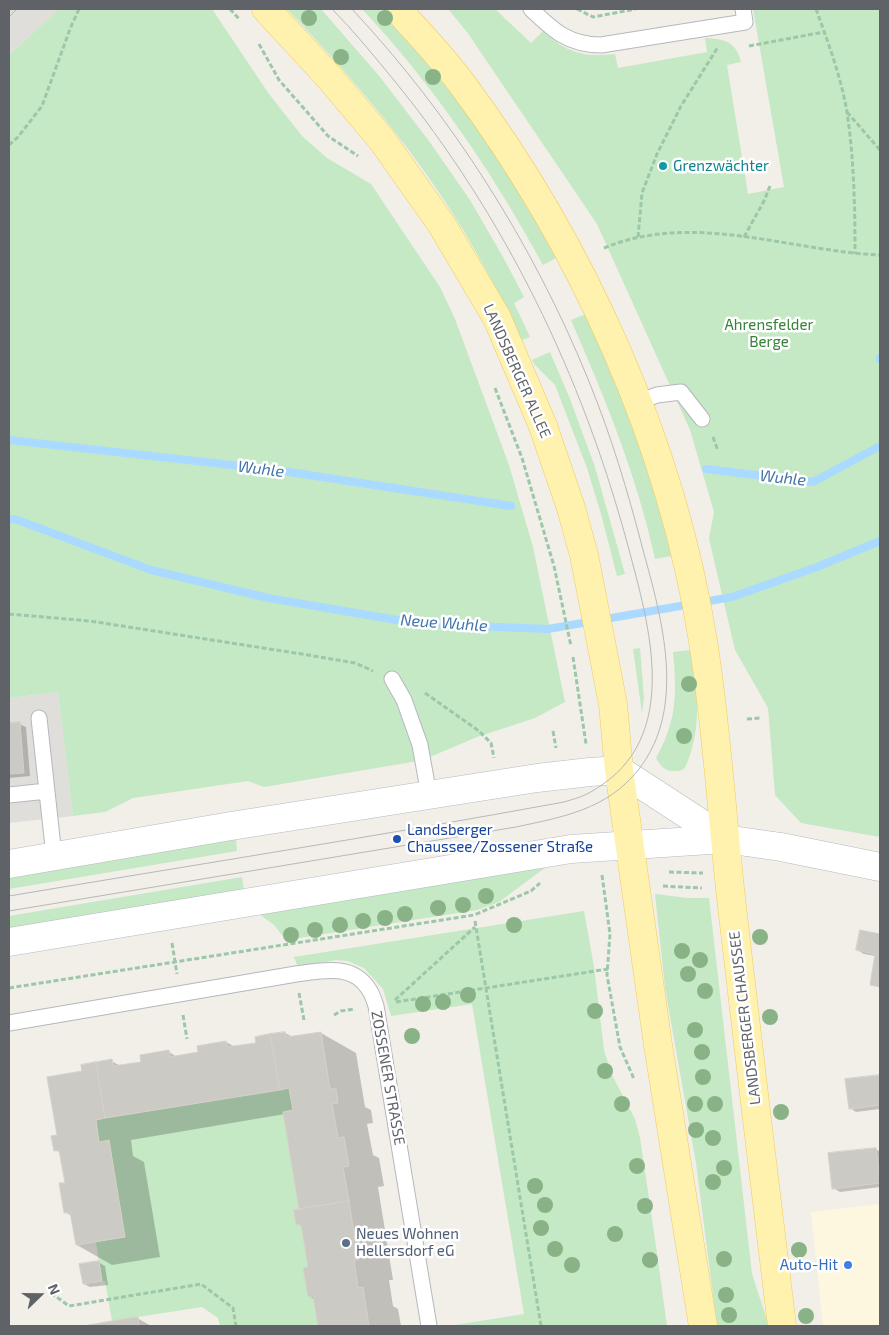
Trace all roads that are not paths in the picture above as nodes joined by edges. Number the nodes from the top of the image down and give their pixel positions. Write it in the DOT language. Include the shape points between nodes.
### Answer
graph roads {
  1 [pos="266,9"];
  2 [pos="397,9"];
  3 [pos="531,9"];
  4 [pos="744,16"];
  5 [pos="638,402"];
  6 [pos="702,419"];
  7 [pos="392,679"];
  8 [pos="39,718"];
  9 [pos="619,770"];
  10 [pos="47,791"];
  11 [pos="9,795"];
  12 [pos="429,795"];
  13 [pos="695,831"];
  14 [pos="725,839"];
  15 [pos="631,845"];
  16 [pos="54,856"];
  17 [pos="9,864"];
  18 [pos="880,867"];
  19 [pos="9,942"];
  20 [pos="9,1023"];
  21 [pos="429,1326"];
  22 [pos="703,1326"];
  23 [pos="782,1326"];
  1 -- 9 [label="main road, LANDSBERGER ALLEE" via="382,140 442,225 496,318 544,426 571,508 613,704"];
  2 -- 5 [label="main road" via="460,82 521,169 574,261"];
  3 -- 4 [label="lane" via="555,32 589,45 716,27"];
  5 -- 6 [label="lane" via="657,395 681,392"];
  5 -- 14 [label="main road, LANDSBERGER CHAUSSEE" via="667,488 703,639"];
  7 -- 12 [label="lane" via="404,700 420,745"];
  8 -- 10 [label="lane"];
  9 -- 12 [label="street" via="560,775"];
  9 -- 13 [label="street"];
  9 -- 15 [label="main road"];
  10 -- 11 [label="lane"];
  10 -- 16 [label="lane"];
  12 -- 16 [label="street"];
  13 -- 14 [label="street"];
  13 -- 15 [label="street"];
  14 -- 18 [label="street" via="781,846"];
  14 -- 23 [label="main road, LANDSBERGER CHAUSSEE"];
  15 -- 19 [label="street" via="571,849"];
  15 -- 22 [label="main road" via="658,1045"];
  16 -- 17 [label="street"];
  20 -- 21 [label="lane, ZOSSENER STRASSE" via="296,974 331,970 349,972 359,978 368,988 376,1006"];
}
